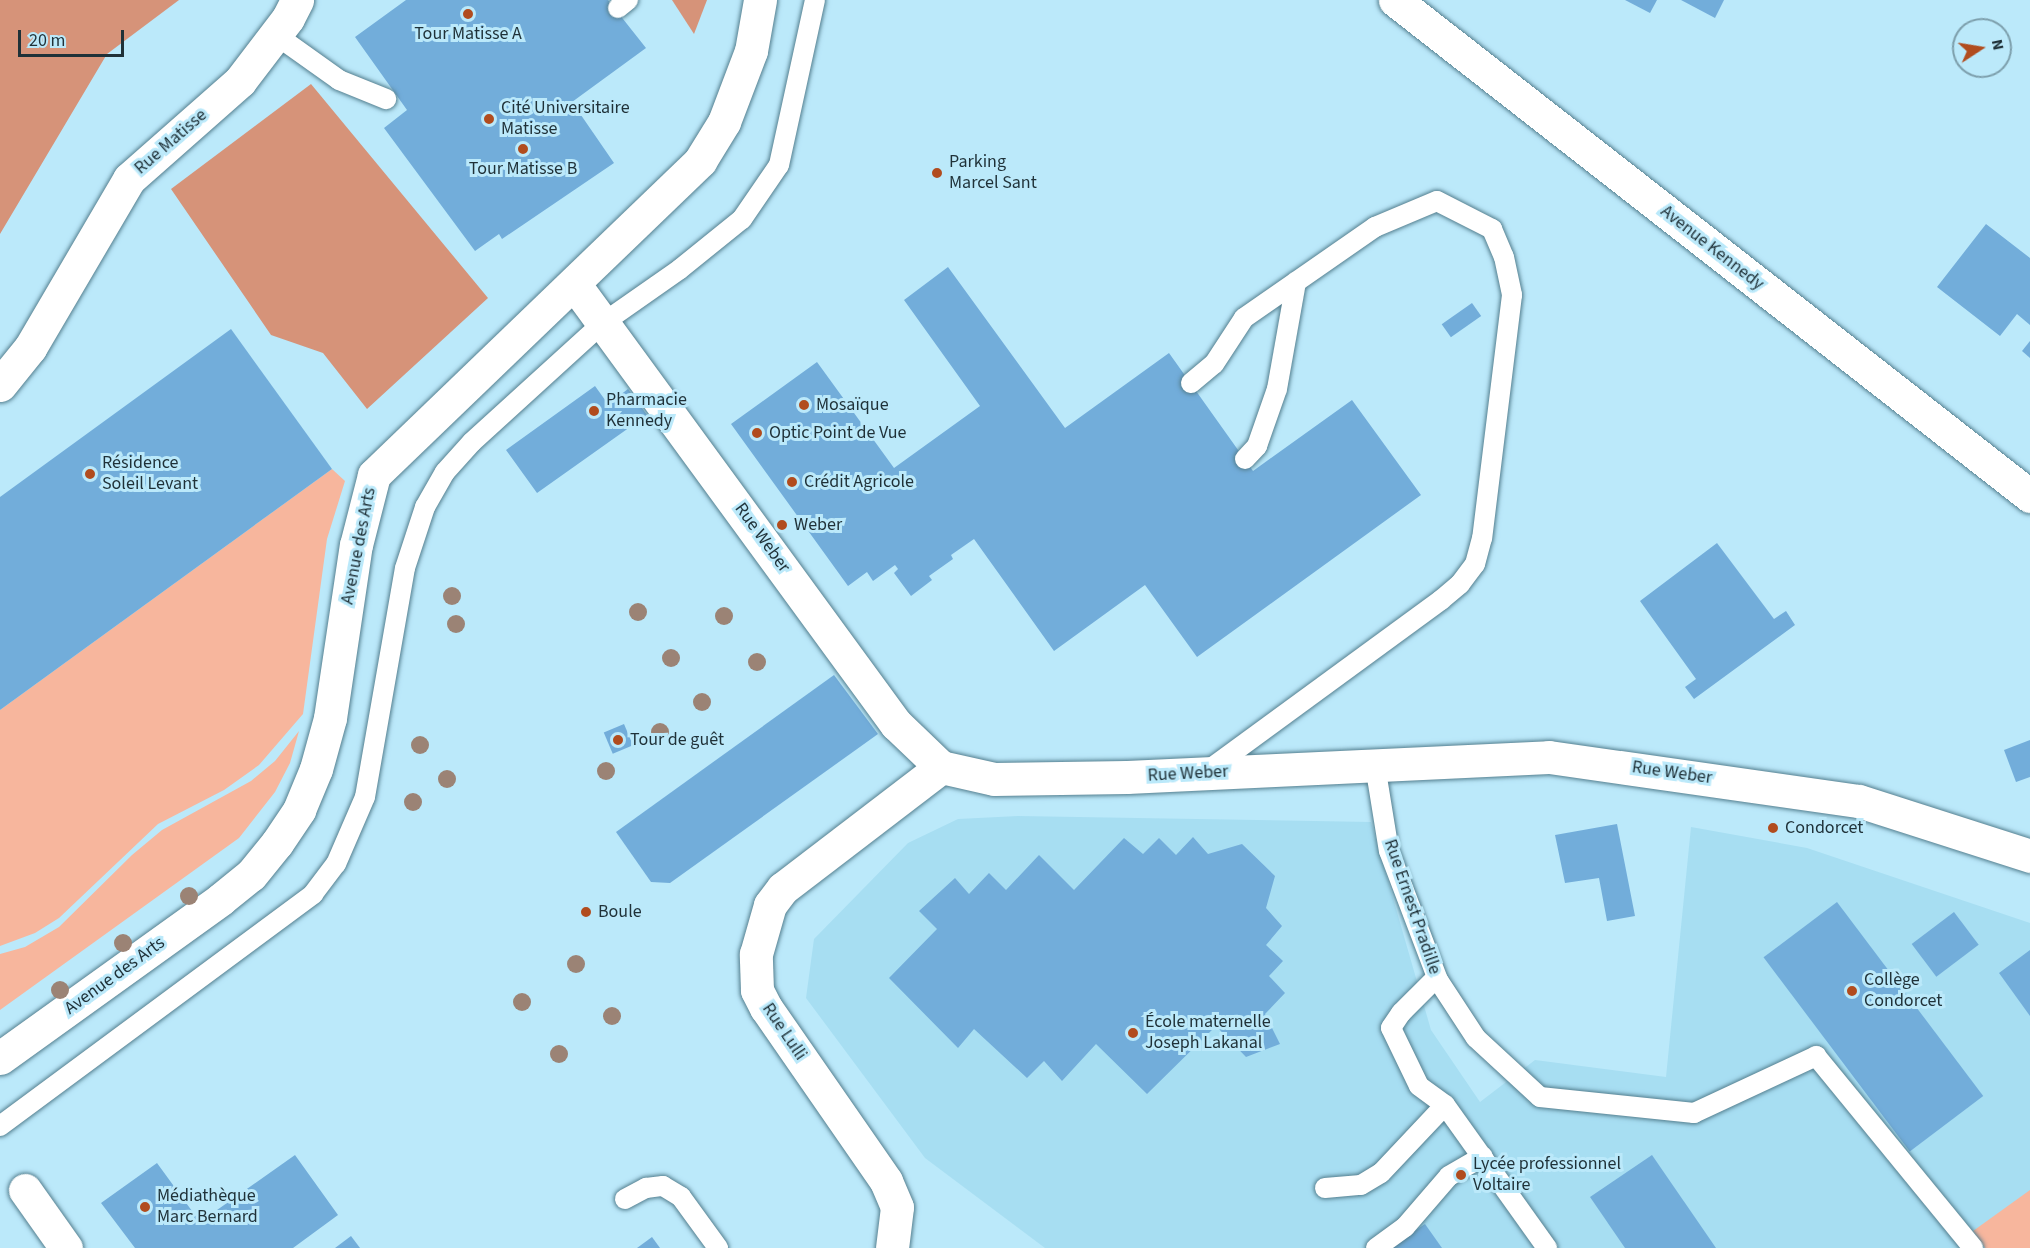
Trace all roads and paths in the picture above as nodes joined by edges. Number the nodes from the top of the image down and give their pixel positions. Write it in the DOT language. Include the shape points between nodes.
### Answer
graph roads {
  1 [pos="297,0"];
  2 [pos="751,0"];
  3 [pos="760,0"];
  4 [pos="815,0"];
  5 [pos="1395,0"];
  6 [pos="276,34"];
  7 [pos="751,51"];
  8 [pos="386,99"];
  9 [pos="1296,282"];
  10 [pos="575,285"];
  11 [pos="603,323"];
  12 [pos="1191,383"];
  13 [pos="0,385"];
  14 [pos="1245,459"];
  15 [pos="2030,496"];
  16 [pos="1375,765"];
  17 [pos="941,767"];
  18 [pos="1205,773"];
  19 [pos="2030,856"];
  20 [pos="1436,978"];
  21 [pos="0,1058"];
  22 [pos="1445,1105"];
  23 [pos="0,1126"];
  24 [pos="1483,1156"];
  25 [pos="1325,1188"];
  26 [pos="25,1191"];
  27 [pos="624,1199"];
  28 [pos="66,1248"];
  29 [pos="718,1248"];
  30 [pos="892,1248"];
  31 [pos="1376,1248"];
  32 [pos="1547,1248"];
  33 [pos="1973,1248"];
  1 -- 6 [label="street, Rue Matisse"];
  2 -- 7 [label="street"];
  3 -- 7 [label="street, Avenue des Arts"];
  4 -- 11 [label="lane" via="779,165 742,219"];
  5 -- 15 [label="street, Avenue Kennedy"];
  6 -- 8 [label="lane" via="339,80"];
  6 -- 13 [label="street, Rue Matisse" via="240,81 129,179 30,348"];
  7 -- 10 [label="street, Avenue des Arts" via="724,122 700,161"];
  9 -- 12 [label="lane" via="1244,318 1214,364"];
  9 -- 14 [label="lane" via="1277,389 1257,446"];
  9 -- 18 [label="lane" via="1375,227 1437,201 1492,229 1504,257 1512,295 1482,538 1475,564 1460,584"];
  10 -- 11 [label="street, Rue Weber"];
  10 -- 21 [label="street, Avenue des Arts" via="374,475 356,545 330,718 316,769 299,810 277,843 251,875 221,899"];
  11 -- 17 [label="street, Rue Weber" via="896,723"];
  11 -- 23 [label="lane" via="472,442 445,472 425,507 405,568 365,797 336,864 313,894"];
  16 -- 18 [label="street, Rue Weber"];
  16 -- 19 [label="street, Rue Weber" via="1550,757 1774,787 1859,801"];
  16 -- 20 [label="lane, Rue Ernest Pradille" via="1389,851"];
  17 -- 18 [label="street, Rue Weber" via="994,779"];
  17 -- 30 [label="street, Rue Lulli" via="783,888 770,905 756,954 757,990 766,1008 886,1181 897,1207"];
  20 -- 22 [label="lane" via="1401,1012 1391,1028 1419,1086"];
  20 -- 33 [label="lane, Rue Ernest Pradille" via="1476,1038 1540,1097 1694,1113 1816,1056"];
  22 -- 24 [label="lane"];
  22 -- 25 [label="lane" via="1381,1173 1362,1185"];
  24 -- 31 [label="lane" via="1449,1176 1405,1227"];
  24 -- 32 [label="lane"];
  26 -- 28 [label="street"];
  27 -- 29 [label="lane" via="646,1188 663,1186 681,1197"];
}
